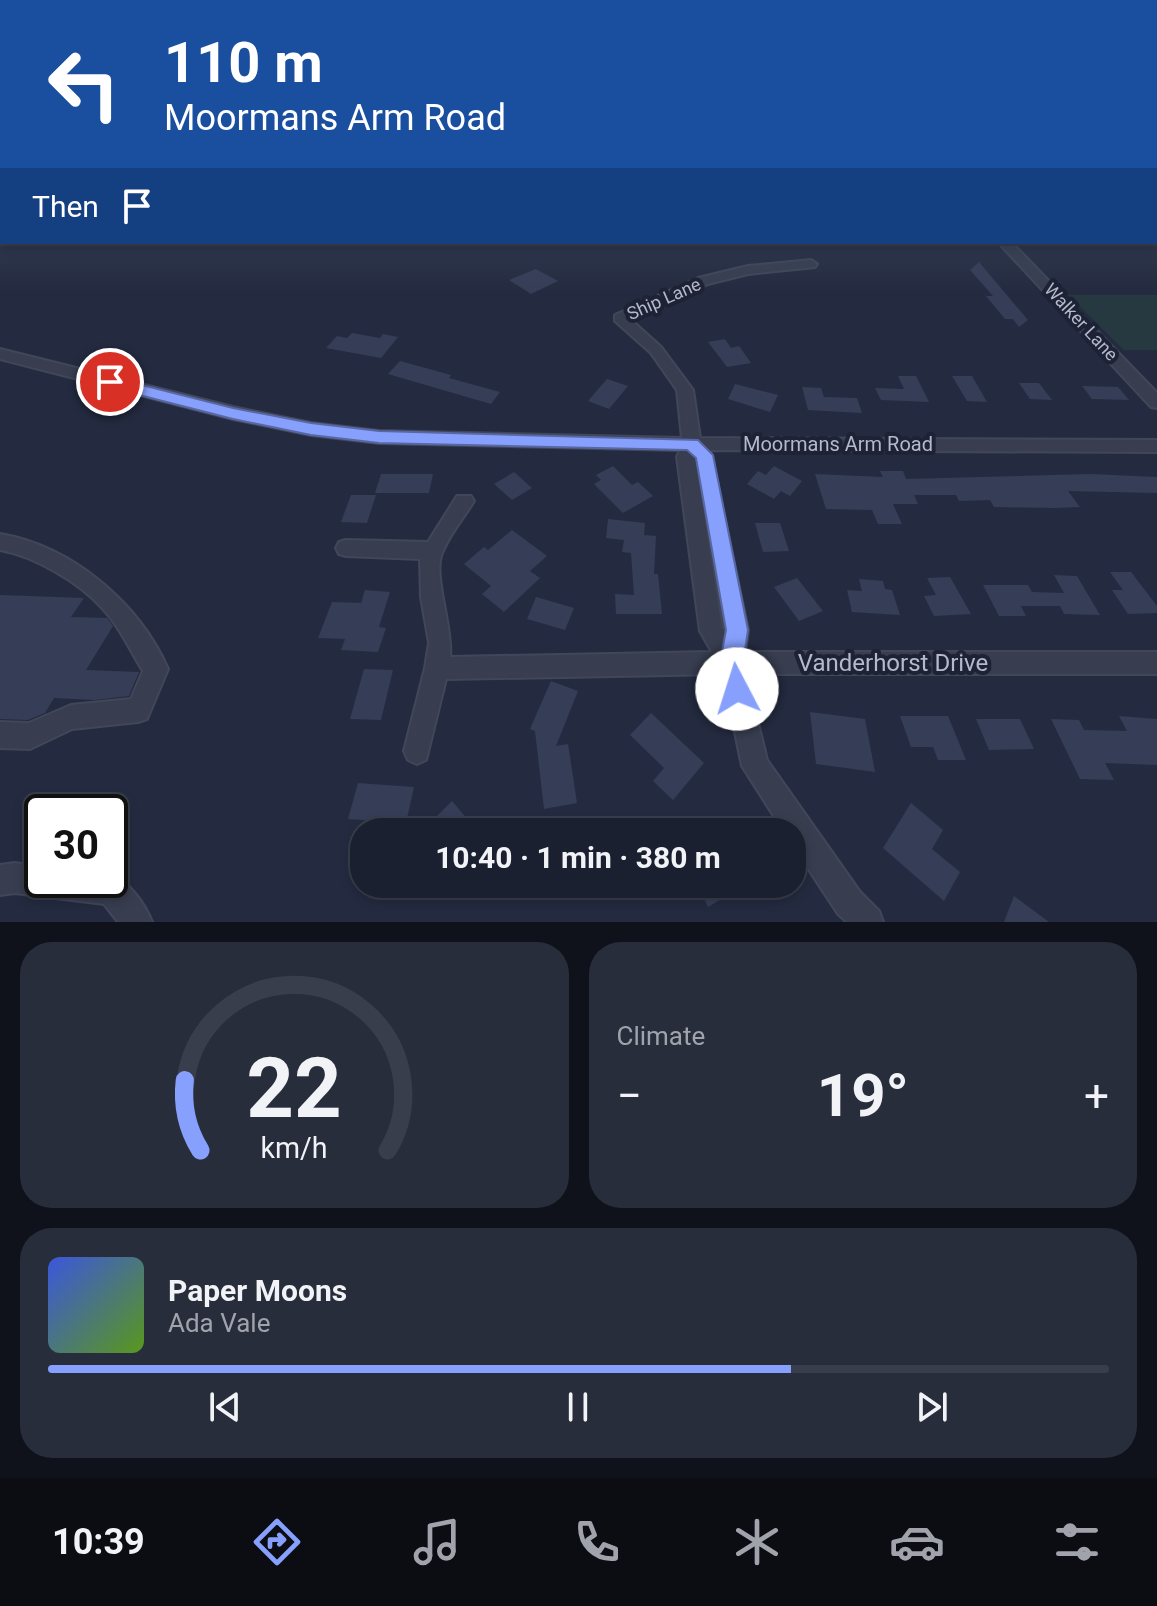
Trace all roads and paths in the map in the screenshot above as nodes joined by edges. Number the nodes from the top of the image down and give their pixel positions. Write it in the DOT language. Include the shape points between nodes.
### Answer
graph roads {
  1 [pos="1006,244"];
  2 [pos="811,264"];
  3 [pos="9,356"];
  4 [pos="0,369"];
  5 [pos="1157,403"];
  6 [pos="692,444"];
  7 [pos="1157,446"];
  8 [pos="464,501"];
  9 [pos="0,542"];
  10 [pos="346,548"];
  11 [pos="433,551"];
  12 [pos="732,663"];
  13 [pos="1157,663"];
  14 [pos="437,668"];
  15 [pos="0,735"];
  16 [pos="417,751"];
  17 [pos="0,880"];
  18 [pos="137,922"];
  19 [pos="868,922"];
  1 -- 5 [label="street, Walker Lane"];
  2 -- 6 [label="street, Ship Lane" via="703,281 620,318 656,350 685,390"];
  3 -- 4 [label="street"];
  3 -- 6 [label="street, Moormans Arm Road" via="311,429 379,437"];
  6 -- 7 [label="street, Moormans Arm Road"];
  6 -- 12 [label="street" via="686,457 711,631"];
  8 -- 11 [label="street"];
  9 -- 15 [label="street" via="59,566 108,599 156,669 138,710 71,717 30,736"];
  10 -- 11 [label="street"];
  11 -- 14 [label="street" via="429,567 440,643"];
  12 -- 13 [label="street, Vanderhorst Drive"];
  12 -- 14 [label="street, Vanderhorst Drive"];
  12 -- 19 [label="street" via="755,766 849,903"];
  14 -- 16 [label="street"];
  17 -- 18 [label="street" via="112,890"];
}
